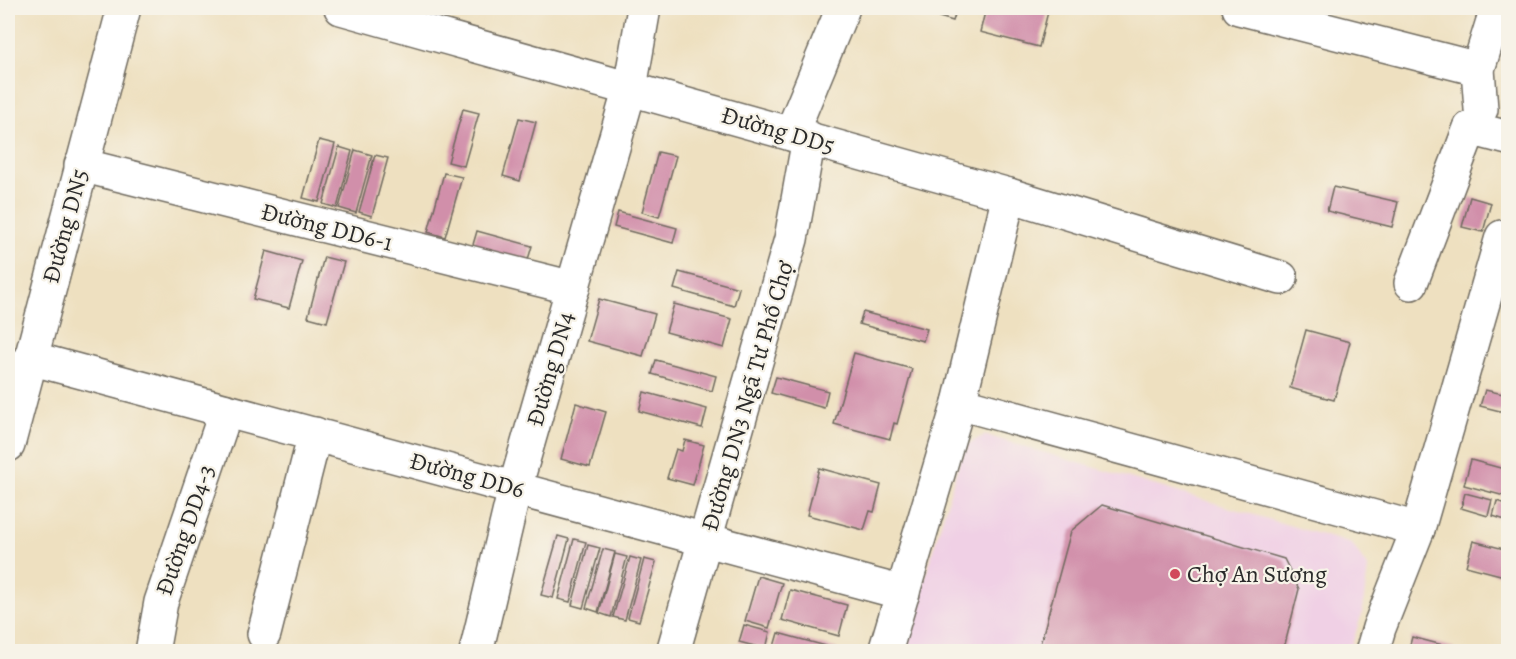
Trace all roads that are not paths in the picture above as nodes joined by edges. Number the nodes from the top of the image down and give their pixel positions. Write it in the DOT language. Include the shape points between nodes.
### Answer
graph roads {
  1 [pos="124,8"];
  2 [pos="341,8"];
  3 [pos="644,8"];
  4 [pos="843,8"];
  5 [pos="1239,8"];
  6 [pos="1497,8"];
  7 [pos="1478,69"];
  8 [pos="630,88"];
  9 [pos="1480,110"];
  10 [pos="800,136"];
  11 [pos="1509,138"];
  12 [pos="81,165"];
  13 [pos="1009,195"];
  14 [pos="1502,237"];
  15 [pos="1281,278"];
  16 [pos="1411,283"];
  17 [pos="573,288"];
  18 [pos="30,358"];
  19 [pos="959,403"];
  20 [pos="226,411"];
  21 [pos="315,434"];
  22 [pos="8,445"];
  23 [pos="515,488"];
  24 [pos="1418,529"];
  25 [pos="706,539"];
  26 [pos="903,593"];
  27 [pos="264,634"];
  28 [pos="152,651"];
  29 [pos="476,651"];
  30 [pos="673,651"];
  31 [pos="885,651"];
  32 [pos="1372,651"];
  1 -- 12 [label="street, Đường DN5"];
  2 -- 8 [label="street, Đường DD5"];
  3 -- 8 [label="street, Đường DN4"];
  4 -- 10 [label="street, Đường DN3 Ngã Tư Phố Chợ"];
  5 -- 7 [label="street"];
  6 -- 7 [label="street"];
  7 -- 9 [label="street"];
  8 -- 10 [label="street, Đường DD5"];
  8 -- 17 [label="street, Đường DN4"];
  10 -- 13 [label="street, Đường DD5"];
  10 -- 25 [label="street, Đường DN3 Ngã Tư Phố Chợ" via="791,239"];
  11 -- 16 [label="street" via="1470,128"];
  12 -- 17 [label="street, Đường DD6-1"];
  12 -- 18 [label="street, Đường DN5"];
  13 -- 15 [label="street, Đường DD5"];
  13 -- 19 [label="street"];
  14 -- 24 [label="street"];
  17 -- 23 [label="street, Đường DN4"];
  18 -- 20 [label="street, Đường DD6"];
  18 -- 22 [label="street, Đường DN5"];
  19 -- 24 [label="street"];
  19 -- 26 [label="street"];
  20 -- 21 [label="street, Đường DD6"];
  20 -- 28 [label="street, Đường DD4-3" via="161,602"];
  21 -- 23 [label="street, Đường DD6"];
  21 -- 27 [label="street"];
  23 -- 25 [label="street, Đường DD6"];
  23 -- 29 [label="street, Đường DN4"];
  24 -- 32 [label="street"];
  25 -- 26 [label="street, Đường DD6"];
  25 -- 30 [label="street, Đường DN3 Ngã Tư Phố Chợ"];
  26 -- 31 [label="street"];
}
